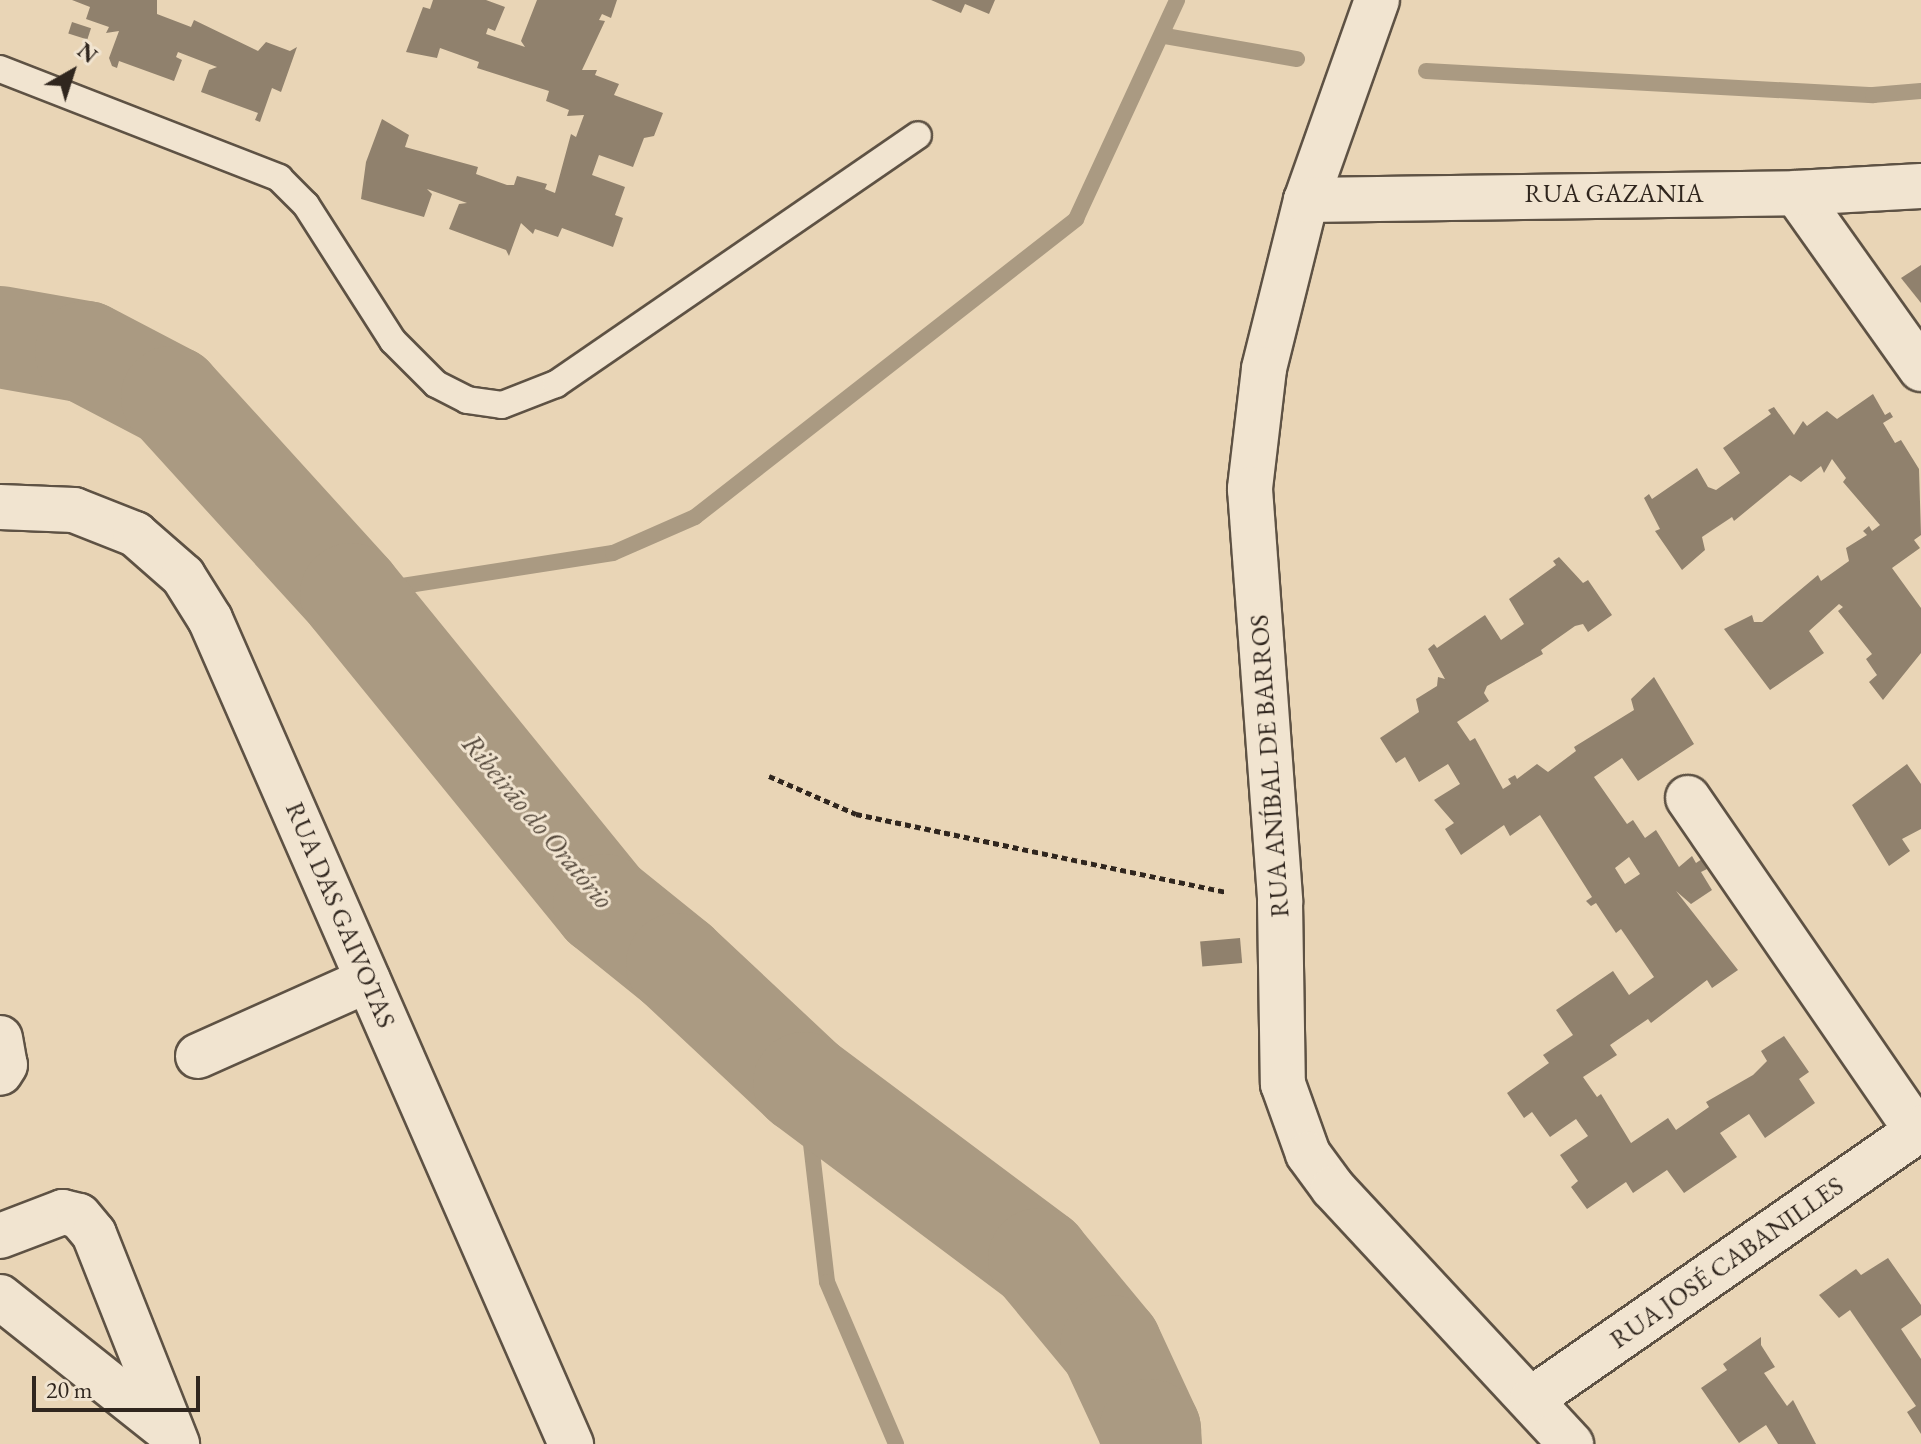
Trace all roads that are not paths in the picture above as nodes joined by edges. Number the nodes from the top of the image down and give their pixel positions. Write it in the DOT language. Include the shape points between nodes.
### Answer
graph roads {
  1 [pos="1377,0"];
  2 [pos="0,69"];
  3 [pos="918,135"];
  4 [pos="1921,186"];
  5 [pos="1796,193"];
  6 [pos="1306,200"];
  7 [pos="1921,369"];
  8 [pos="0,507"];
  9 [pos="1688,798"];
  10 [pos="368,980"];
  11 [pos="0,1038"];
  12 [pos="198,1056"];
  13 [pos="0,1073"];
  14 [pos="1919,1129"];
  15 [pos="0,1236"];
  16 [pos="0,1297"];
  17 [pos="1533,1398"];
  18 [pos="175,1440"];
  19 [pos="571,1444"];
  20 [pos="1571,1444"];
  1 -- 6 [label="street, RUA ANÍBAL DE BARROS"];
  2 -- 3 [label="lane" via="279,178 306,205 393,341 436,384 467,400 502,405 556,384"];
  4 -- 5 [label="street, RUA GAZANIA"];
  5 -- 6 [label="street, RUA GAZANIA"];
  5 -- 7 [label="street"];
  6 -- 17 [label="street, RUA ANÍBAL DE BARROS" via="1264,369 1250,489 1280,902 1283,1084 1308,1154 1333,1188"];
  8 -- 10 [label="street, RUA DAS GAIVOTAS" via="74,510 135,534 183,576 210,619"];
  9 -- 14 [label="street"];
  10 -- 12 [label="street"];
  10 -- 19 [label="street, RUA DAS GAIVOTAS"];
  11 -- 13 [label="street" via="5,1065"];
  14 -- 17 [label="street, RUA JOSÉ CABANILLES"];
  15 -- 18 [label="street" via="63,1212 79,1216 94,1234"];
  16 -- 18 [label="street"];
  17 -- 20 [label="street, RUA ANÍBAL DE BARROS"];
}
